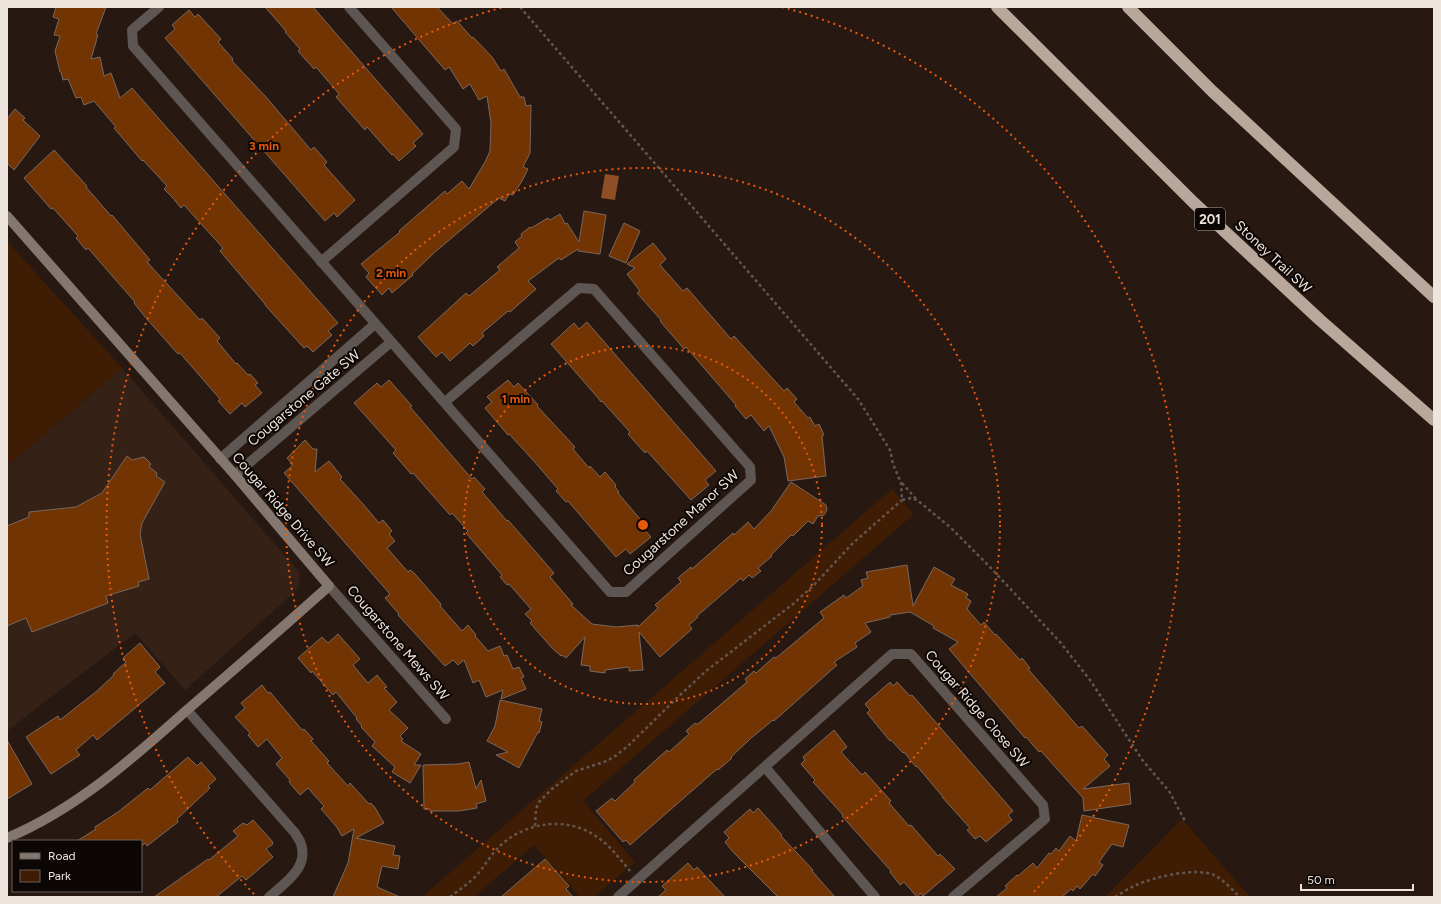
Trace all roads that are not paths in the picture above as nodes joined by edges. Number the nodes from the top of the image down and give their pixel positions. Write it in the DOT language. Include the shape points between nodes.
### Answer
graph roads {
  1 [pos="159,7"];
  2 [pos="349,7"];
  3 [pos="997,7"];
  4 [pos="1128,7"];
  5 [pos="7,216"];
  6 [pos="322,262"];
  7 [pos="1434,297"];
  8 [pos="375,324"];
  9 [pos="391,342"];
  10 [pos="445,402"];
  11 [pos="1434,420"];
  12 [pos="220,459"];
  13 [pos="235,475"];
  14 [pos="329,586"];
  15 [pos="187,710"];
  16 [pos="446,719"];
  17 [pos="765,767"];
  18 [pos="7,838"];
  19 [pos="621,896"];
  20 [pos="269,897"];
  21 [pos="875,897"];
  22 [pos="952,897"];
  1 -- 6 [label="street, Cougarstone Manor SW" via="132,30 133,46"];
  2 -- 6 [label="street" via="456,128 454,147"];
  3 -- 11 [label="highway, Stoney Trail SW / 201" via="1193,202 1320,320"];
  4 -- 7 [label="highway" via="1212,91"];
  5 -- 12 [label="street, Cougar Ridge Drive SW"];
  6 -- 8 [label="street, Cougarstone Manor SW"];
  8 -- 9 [label="street, Cougarstone Manor SW"];
  8 -- 12 [label="street, Cougarstone Gate SW"];
  9 -- 10 [label="street, Cougarstone Manor SW"];
  9 -- 13 [label="street, Cougarstone Gate SW"];
  10 -- 10 [label="street, Cougarstone Manor SW" via="610,592 626,592 751,480 750,467 594,289 579,288"];
  12 -- 13 [label="street, Cougar Ridge Drive SW"];
  13 -- 14 [label="street, Cougar Ridge Drive SW"];
  14 -- 15 [label="street, Cougar Ridge Drive SW"];
  14 -- 16 [label="street, Cougarstone Mews SW"];
  15 -- 18 [label="street, Cougar Ridge Drive SW" via="122,767 80,798"];
  15 -- 20 [label="street" via="295,833 301,844 303,856 299,868"];
  17 -- 19 [label="street, Cougar Ridge Close SW"];
  17 -- 21 [label="street"];
  17 -- 22 [label="street, Cougar Ridge Close SW" via="892,654 911,654 1043,805 1045,819"];
}
